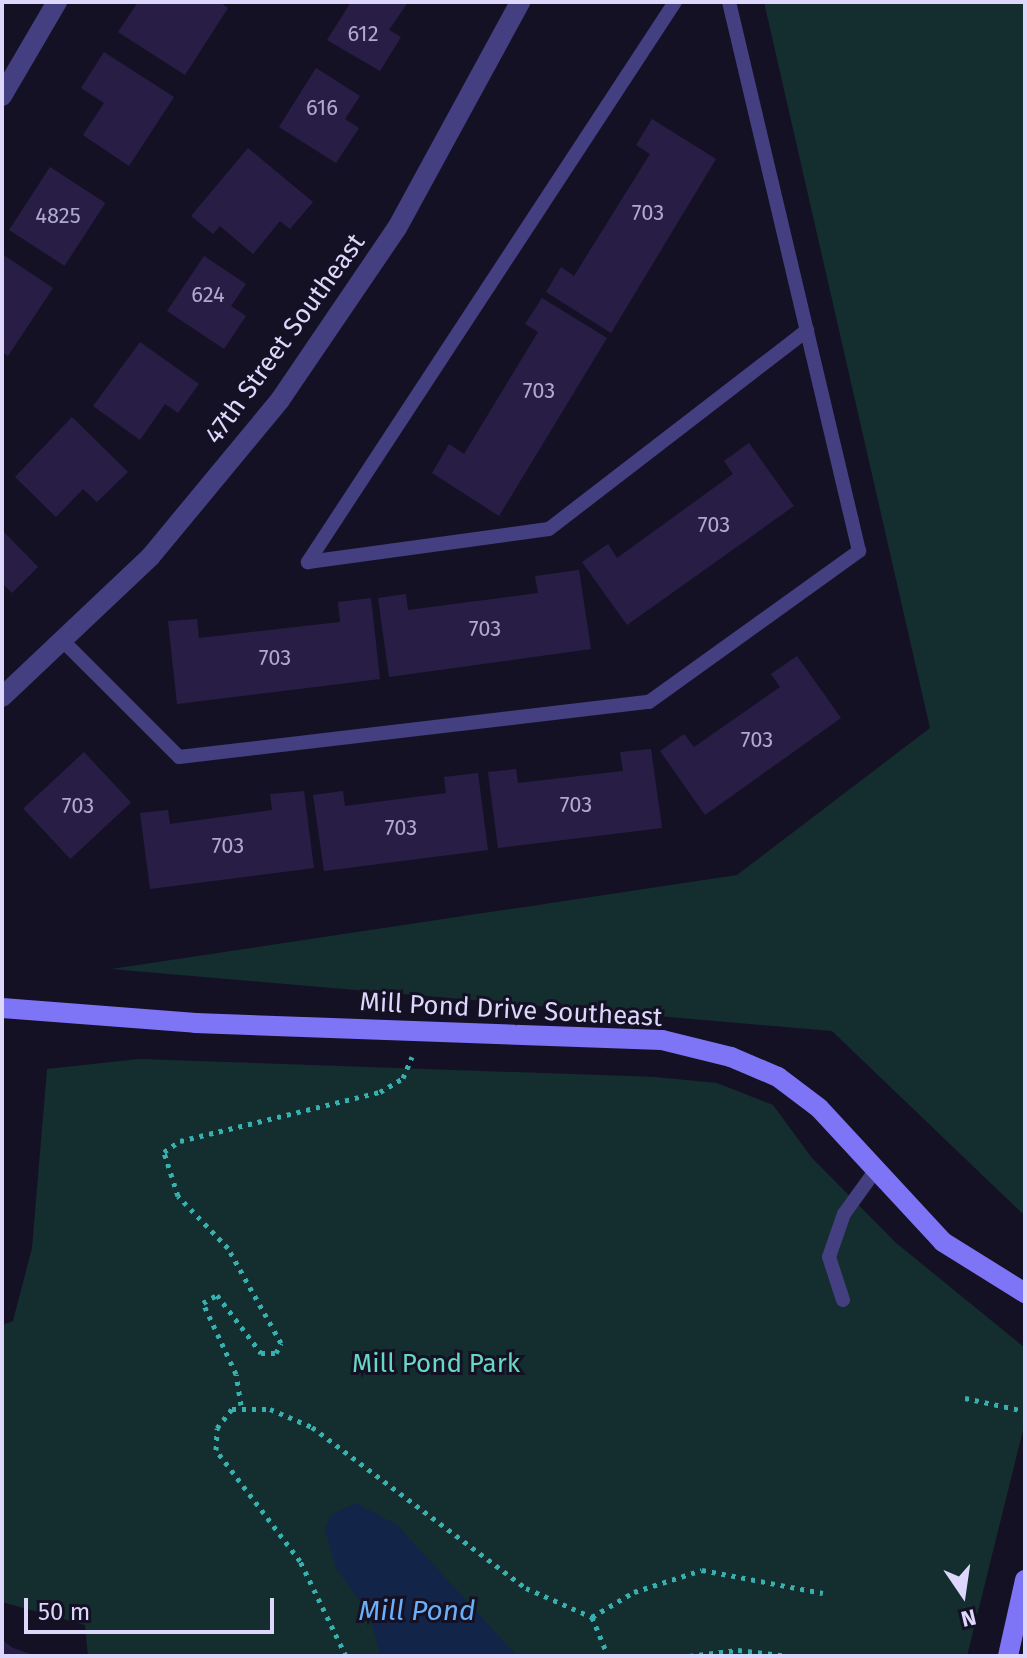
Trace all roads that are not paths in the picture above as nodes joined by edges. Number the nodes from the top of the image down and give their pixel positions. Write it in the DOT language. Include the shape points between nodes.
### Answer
graph roads {
  1 [pos="57,2"];
  2 [pos="520,2"];
  3 [pos="675,2"];
  4 [pos="729,2"];
  5 [pos="2,96"];
  6 [pos="807,330"];
  7 [pos="62,640"];
  8 [pos="2,697"];
  9 [pos="2,1008"];
  10 [pos="875,1171"];
  11 [pos="1025,1293"];
  12 [pos="843,1300"];
  13 [pos="1025,1580"];
  14 [pos="1008,1656"];
  1 -- 5 [label="street"];
  2 -- 7 [label="street, 47th Street Southeast" via="397,228 280,400 151,556"];
  3 -- 6 [label="lane" via="308,562 549,529"];
  4 -- 6 [label="lane"];
  6 -- 7 [label="lane" via="859,551 649,702 179,757"];
  7 -- 8 [label="street, 47th Street Southeast"];
  9 -- 10 [label="street, Mill Pond Drive Southeast" via="662,1040 731,1057 778,1077 819,1108"];
  10 -- 11 [label="street, Mill Pond Drive Southeast" via="943,1242"];
  10 -- 12 [label="lane" via="844,1214 829,1257"];
  13 -- 14 [label="street"];
}
